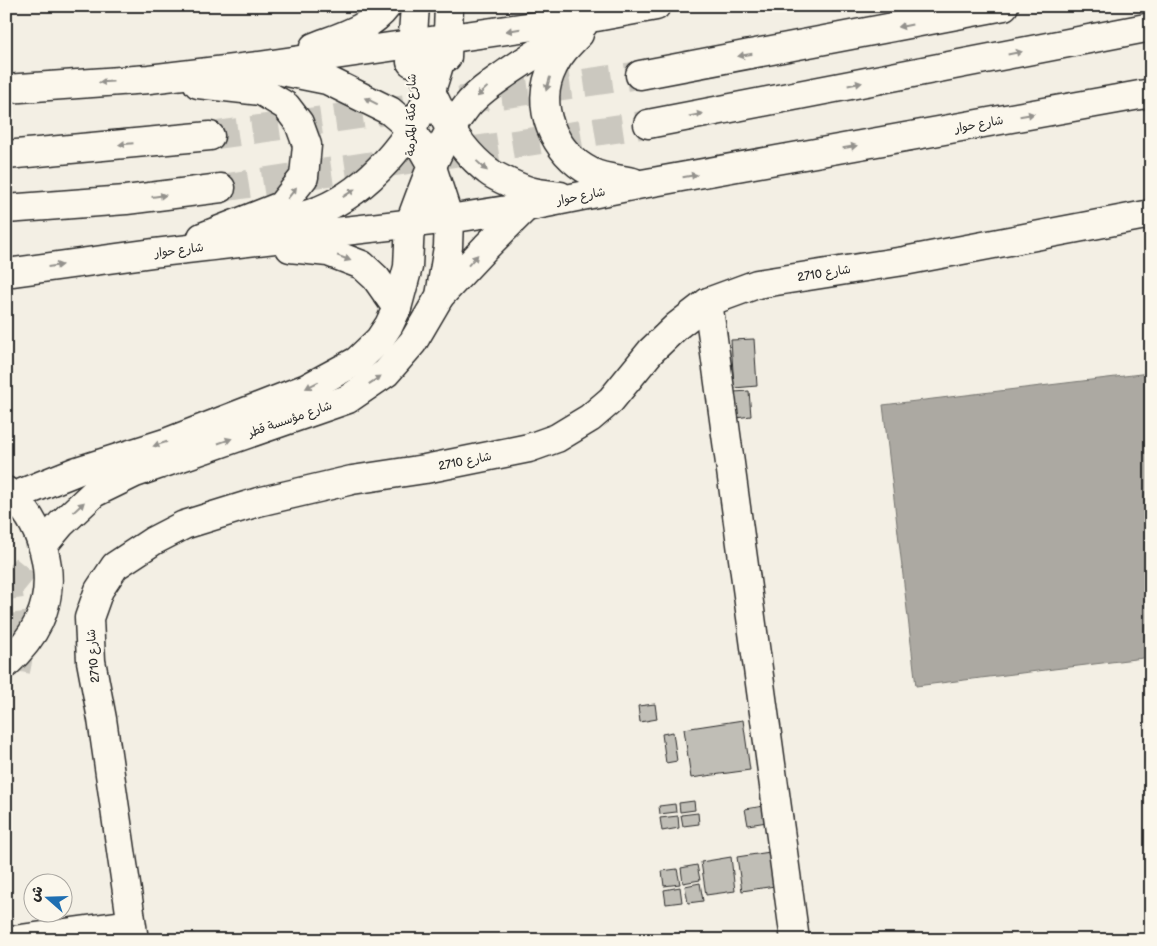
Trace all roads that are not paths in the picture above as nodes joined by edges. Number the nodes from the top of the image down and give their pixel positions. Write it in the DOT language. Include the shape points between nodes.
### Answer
graph roads {
  1 [pos="387,6"];
  2 [pos="415,6"];
  3 [pos="449,6"];
  4 [pos="525,6"];
  5 [pos="656,6"];
  6 [pos="1004,6"];
  7 [pos="596,17"];
  8 [pos="1151,27"];
  9 [pos="446,40"];
  10 [pos="412,43"];
  11 [pos="259,66"];
  12 [pos="640,74"];
  13 [pos="148,79"];
  14 [pos="6,89"];
  15 [pos="430,91"];
  16 [pos="1151,93"];
  17 [pos="648,124"];
  18 [pos="411,129"];
  19 [pos="450,129"];
  20 [pos="210,136"];
  21 [pos="6,155"];
  22 [pos="431,164"];
  23 [pos="642,184"];
  24 [pos="222,188"];
  25 [pos="574,198"];
  26 [pos="126,200"];
  27 [pos="526,207"];
  28 [pos="6,209"];
  29 [pos="1151,214"];
  30 [pos="449,219"];
  31 [pos="6,220"];
  32 [pos="410,223"];
  33 [pos="244,243"];
  34 [pos="153,253"];
  35 [pos="6,273"];
  36 [pos="440,296"];
  37 [pos="708,302"];
  38 [pos="397,308"];
  39 [pos="14,492"];
  40 [pos="45,543"];
  41 [pos="6,664"];
  42 [pos="132,932"];
  43 [pos="13,940"];
  44 [pos="795,940"];
  1 -- 11 [label="main road" via="358,30"];
  2 -- 10 [label="main road, شارع مكة المكرمة"];
  3 -- 9 [label="main road"];
  4 -- 7 [label="main road" via="545,13"];
  5 -- 7 [label="main road"];
  6 -- 12 [label="main road, one-way"];
  7 -- 9 [label="main road, one-way"];
  7 -- 19 [label="main road, one-way" via="490,84 468,104"];
  7 -- 23 [label="main road, one-way" via="564,49 552,69 544,95 547,116 561,148 592,173"];
  17 -- 8 [label="main road, one-way"];
  9 -- 10 [label="main road"];
  9 -- 15 [label="main road"];
  9 -- 19 [label="main road"];
  10 -- 11 [label="main road"];
  10 -- 15 [label="main road"];
  10 -- 18 [label="main road, شارع مكة المكرمة"];
  11 -- 13 [label="main road"];
  18 -- 11 [label="main road, one-way" via="390,111 327,80"];
  13 -- 14 [label="main road, one-way"];
  34 -- 13 [label="main road, one-way" via="226,229 281,206 304,177 307,145 299,123 286,106 261,91"];
  15 -- 18 [label="main road"];
  15 -- 19 [label="main road"];
  23 -- 16 [label="main road, شارع حوار, one-way"];
  18 -- 22 [label="main road"];
  18 -- 32 [label="main road, شارع مكة المكرمة"];
  34 -- 18 [label="main road, one-way" via="320,211 368,179 389,159"];
  19 -- 22 [label="main road"];
  19 -- 25 [label="main road, one-way" via="488,172 532,192"];
  19 -- 30 [label="main road"];
  20 -- 21 [label="main road, one-way"];
  22 -- 30 [label="main road"];
  22 -- 32 [label="main road"];
  23 -- 25 [label="main road, شارع حوار"];
  26 -- 24 [label="main road, one-way"];
  25 -- 27 [label="main road, شارع حوار"];
  26 -- 28 [label="main road"];
  26 -- 31 [label="main road"];
  27 -- 30 [label="main road, شارع حوار"];
  36 -- 27 [label="main road, one-way"];
  29 -- 37 [label="main road, شارع 2710" via="757,284"];
  30 -- 32 [label="main road, شارع حوار"];
  30 -- 36 [label="main road, شارع مؤسسة قطر"];
  32 -- 33 [label="main road, شارع حوار"];
  32 -- 38 [label="main road, شارع مؤسسة قطر" via="408,267"];
  33 -- 34 [label="main road, شارع حوار"];
  33 -- 38 [label="main road, one-way" via="328,252 362,265 376,278"];
  35 -- 34 [label="main road, شارع حوار, one-way"];
  40 -- 36 [label="main road, شارع مؤسسة قطر, one-way" via="94,493 135,473 348,399 386,373 413,342"];
  37 -- 42 [label="main road, شارع 2710" via="651,351 611,400 590,418 557,438 529,448 352,480 258,502 184,525 115,566 99,590 90,618 91,661"];
  37 -- 44 [label="main road"];
  38 -- 39 [label="main road, شارع مؤسسة قطر, one-way" via="379,340 357,361 307,388 168,442"];
  39 -- 41 [label="main road" via="36,526 46,557 47,589 40,620 23,648"];
  42 -- 43 [label="main road"];
}
